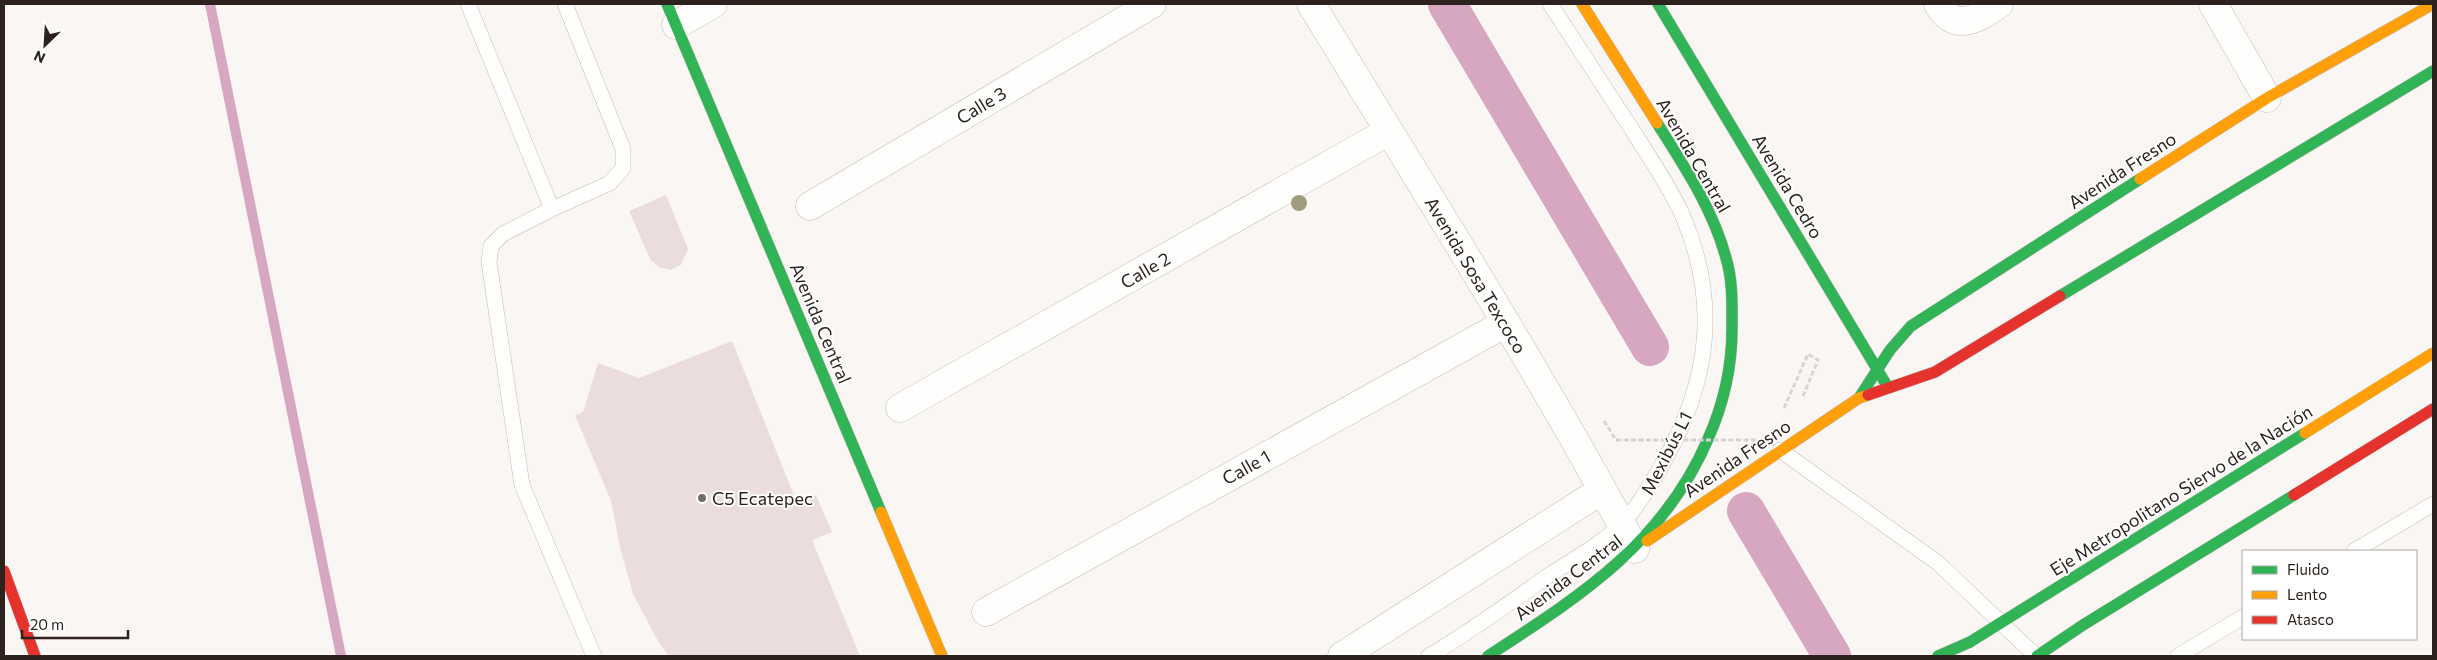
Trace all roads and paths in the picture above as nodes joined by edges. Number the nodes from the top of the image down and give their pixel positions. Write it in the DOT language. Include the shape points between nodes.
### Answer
graph roads {
  1 [pos="468,4"];
  2 [pos="565,4"];
  3 [pos="714,4"];
  4 [pos="1152,4"];
  5 [pos="1311,4"];
  6 [pos="1550,4"];
  7 [pos="1582,4"];
  8 [pos="1658,4"];
  9 [pos="1938,4"];
  10 [pos="1999,4"];
  11 [pos="2212,4"];
  12 [pos="2433,4"];
  13 [pos="672,14"];
  14 [pos="2433,72"];
  15 [pos="2267,98"];
  16 [pos="1389,131"];
  17 [pos="810,206"];
  18 [pos="552,209"];
  19 [pos="1506,323"];
  20 [pos="2433,353"];
  21 [pos="1879,371"];
  22 [pos="1888,387"];
  23 [pos="1859,398"];
  24 [pos="1799,405"];
  25 [pos="900,408"];
  26 [pos="2433,409"];
  27 [pos="1781,414"];
  28 [pos="1773,432"];
  29 [pos="1616,440"];
  30 [pos="1775,445"];
  31 [pos="1602,490"];
  32 [pos="2433,504"];
  33 [pos="1621,524"];
  34 [pos="1635,549"];
  35 [pos="2356,550"];
  36 [pos="4,570"];
  37 [pos="986,612"];
  38 [pos="2242,618"];
  39 [pos="1970,642"];
  40 [pos="35,656"];
  41 [pos="594,656"];
  42 [pos="942,656"];
  43 [pos="1342,656"];
  44 [pos="1429,656"];
  45 [pos="1488,656"];
  46 [pos="1938,656"];
  47 [pos="1947,656"];
  48 [pos="2037,656"];
  49 [pos="2178,656"];
  1 -- 18 [label="lane"];
  2 -- 18 [label="lane" via="625,159 623,168 610,183"];
  3 -- 13 [label="street"];
  4 -- 17 [label="street, Calle 3"];
  5 -- 16 [label="street, Avenida Sosa Texcoco"];
  6 -- 33 [label="lane, Mexibús L1" via="1681,211 1699,261 1706,298 1705,339 1699,374 1686,416 1676,441 1643,498"];
  7 -- 34 [label="main road, Avenida Central" via="1707,205 1726,255 1732,285 1728,381 1715,423 1675,499"];
  8 -- 21 [label="main road, Avenida Cedro"];
  9 -- 10 [label="street" via="1948,16 1958,21 1974,19"];
  11 -- 15 [label="street"];
  12 -- 15 [label="main road, Avenida Fresno"];
  13 -- 42 [label="main road, Avenida Central"];
  14 -- 22 [label="main road, Avenida Fresno" via="1935,372 1904,385"];
  15 -- 21 [label="main road, Avenida Fresno" via="1911,326 1890,350"];
  16 -- 19 [label="street, Avenida Sosa Texcoco"];
  16 -- 25 [label="street, Calle 2"];
  18 -- 41 [label="lane" via="496,239 489,262 522,485"];
  19 -- 31 [label="street, Avenida Sosa Texcoco"];
  19 -- 37 [label="street, Calle 1"];
  20 -- 39 [label="main road, Eje Metropolitano Siervo de la Nación, bridge"];
  21 -- 22 [label="main road, Avenida Cedro"];
  21 -- 23 [label="main road, Avenida Fresno"];
  22 -- 23 [label="main road, Avenida Fresno"];
  23 -- 30 [label="main road, Avenida Fresno"];
  24 -- 27 [label="path" via="1818,360 1808,354"];
  26 -- 48 [label="main road"];
  28 -- 30 [label="path"];
  29 -- 30 [label="path, bridge"];
  30 -- 34 [label="main road, Avenida Fresno"];
  30 -- 48 [label="lane" via="1938,563"];
  31 -- 33 [label="street, Avenida Sosa Texcoco"];
  31 -- 43 [label="street"];
  32 -- 35 [label="lane"];
  33 -- 34 [label="street, Avenida Sosa Texcoco"];
  33 -- 44 [label="lane, Mexibús L1" via="1591,549"];
  34 -- 45 [label="main road, Avenida Central" via="1548,617"];
  36 -- 40 [label="main road"];
  38 -- 49 [label="lane"];
  39 -- 46 [label="main road"];
  39 -- 47 [label="main road, Eje Metropolitano Siervo de la Nación"];
}
